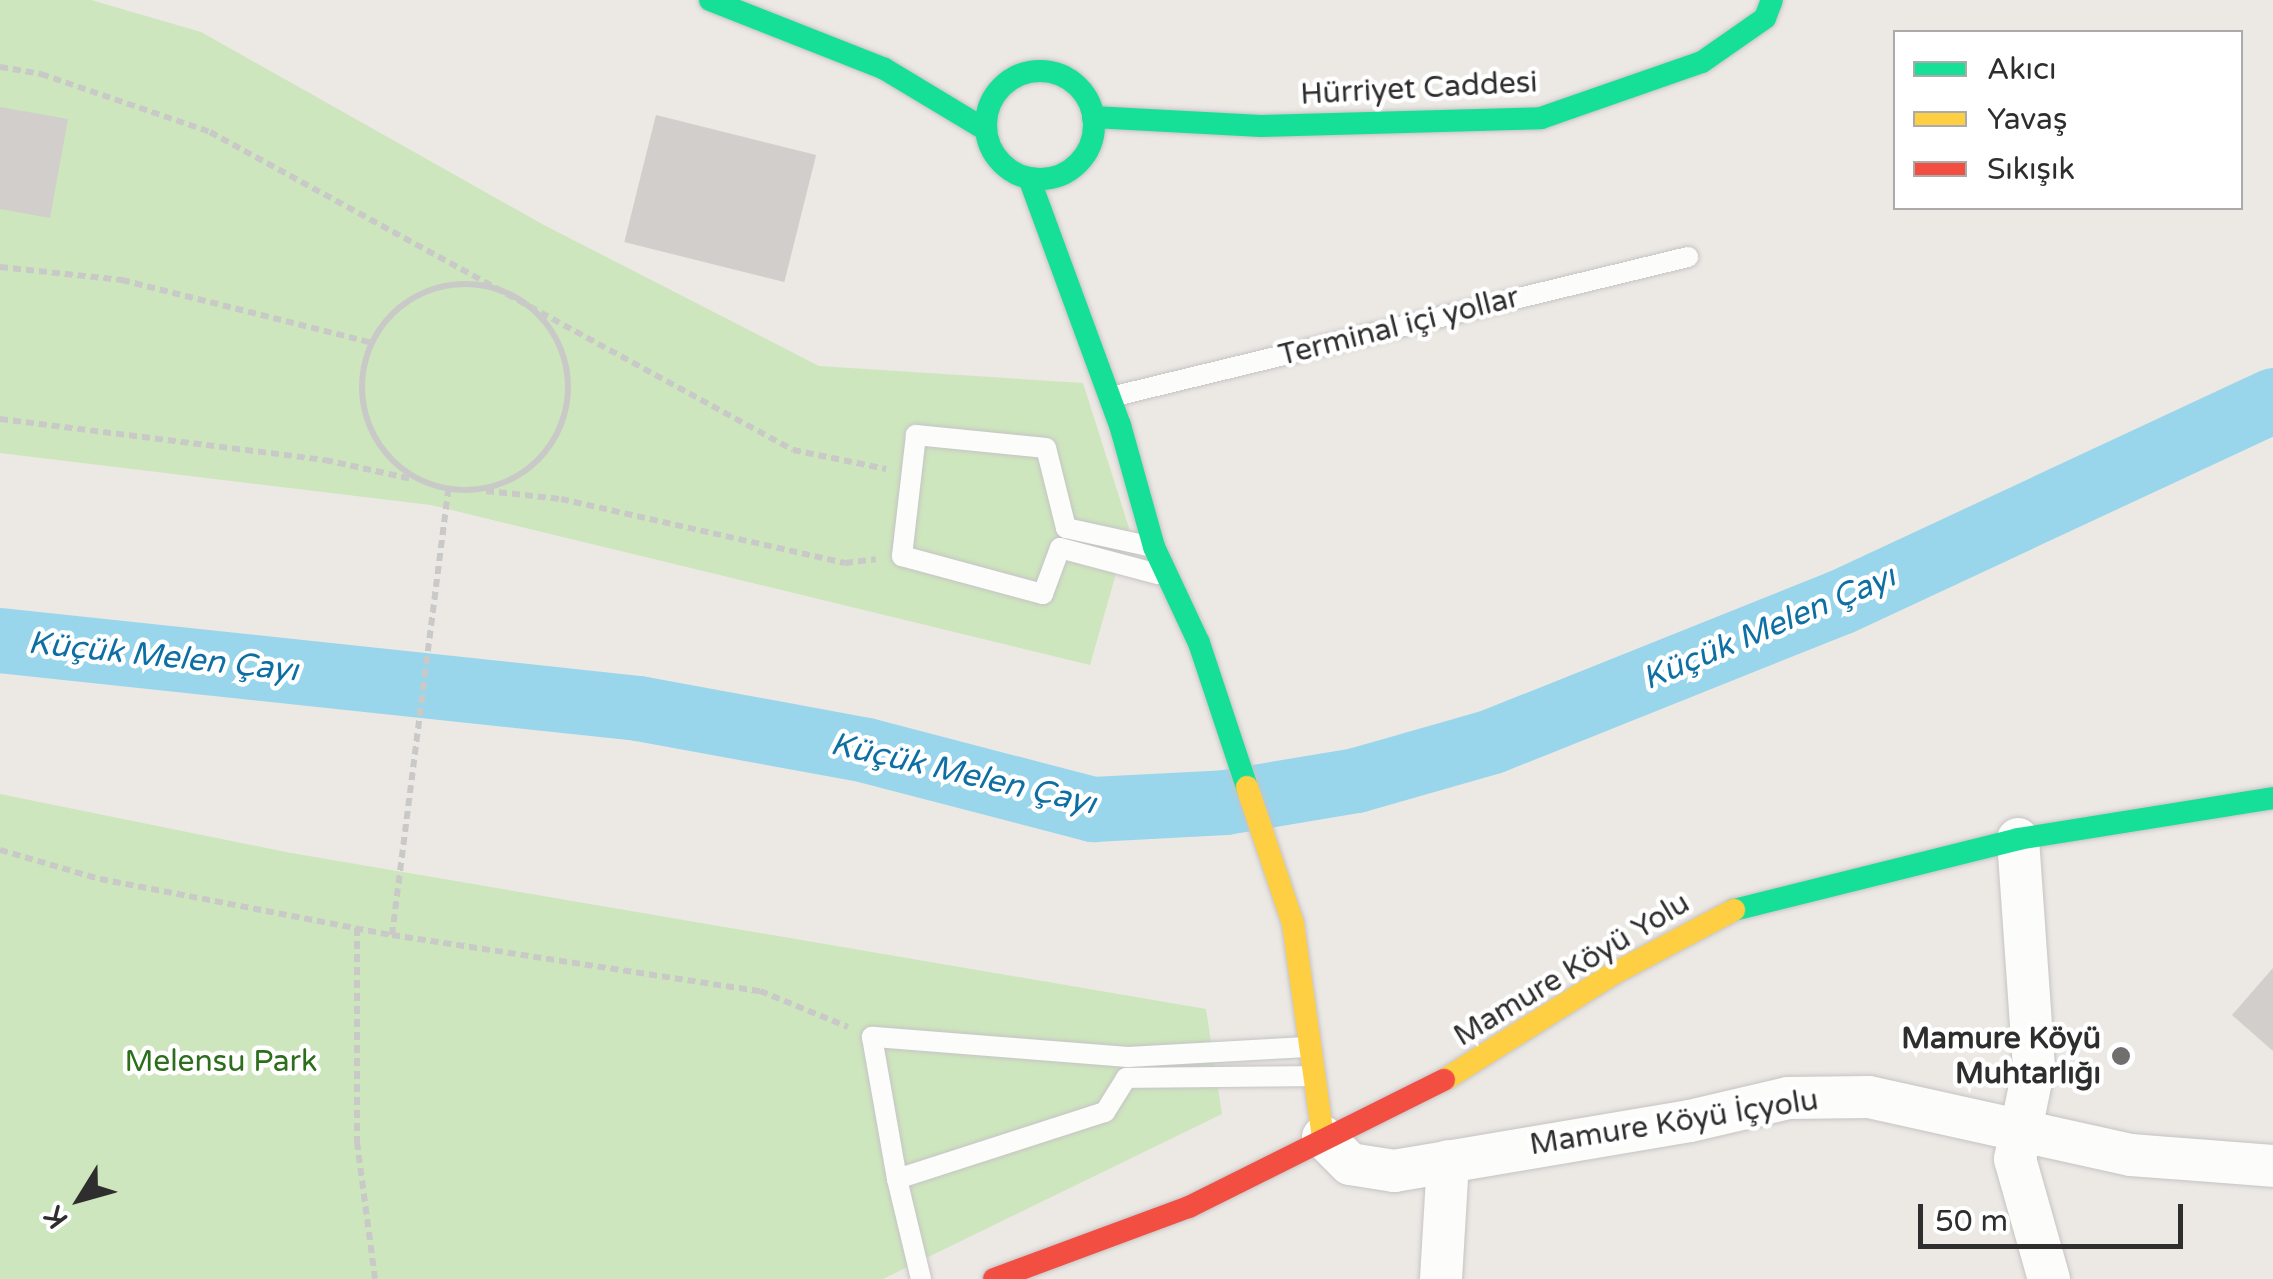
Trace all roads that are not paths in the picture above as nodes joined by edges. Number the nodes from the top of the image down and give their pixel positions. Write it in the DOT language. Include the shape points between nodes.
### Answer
graph roads {
  1 [pos="710,0"];
  2 [pos="1772,0"];
  3 [pos="883,68"];
  4 [pos="937,74"];
  5 [pos="972,77"];
  6 [pos="1008,81"];
  7 [pos="1094,118"];
  8 [pos="986,130"];
  9 [pos="1029,178"];
  10 [pos="1688,256"];
  11 [pos="1110,397"];
  12 [pos="1154,547"];
  13 [pos="1168,577"];
  14 [pos="2273,798"];
  15 [pos="2018,839"];
  16 [pos="1306,1046"];
  17 [pos="1312,1076"];
  18 [pos="2017,1131"];
  19 [pos="1323,1138"];
  20 [pos="1448,1161"];
  21 [pos="2273,1166"];
  22 [pos="896,1179"];
  23 [pos="1050,1267"];
  24 [pos="921,1279"];
  25 [pos="994,1279"];
  26 [pos="1441,1279"];
  27 [pos="2049,1279"];
  1 -- 3 [label="street"];
  2 -- 7 [label="street, Hürriyet Caddesi" via="1764,18 1702,62 1540,118 1261,126"];
  3 -- 4 [label="street"];
  3 -- 8 [label="street"];
  5 -- 6 [label="street"];
  6 -- 7 [label="street" via="1043,71 1061,75 1076,85"];
  6 -- 8 [label="street" via="995,94"];
  7 -- 9 [label="street" via="1093,136 1077,165 1046,179"];
  8 -- 9 [label="street" via="1000,162"];
  9 -- 11 [label="street"];
  10 -- 11 [label="lane, Terminal içi yollar"];
  11 -- 12 [label="street"];
  12 -- 13 [label="street"];
  12 -- 13 [label="lane" via="1066,528 1046,448 916,435 902,556 1043,594 1060,548"];
  13 -- 16 [label="street" via="1198,643 1293,924"];
  14 -- 15 [label="street, Mamure Köyü Yolu"];
  15 -- 18 [label="street" via="2034,1066"];
  15 -- 19 [label="street, Mamure Köyü Yolu" via="1737,909 1630,964 1442,1082"];
  16 -- 17 [label="street"];
  16 -- 22 [label="lane" via="1128,1057 872,1038"];
  17 -- 19 [label="street"];
  17 -- 22 [label="lane" via="1126,1078 1105,1112"];
  18 -- 20 [label="street, Mamure Köyü İçyolu" via="1868,1097 1788,1098"];
  18 -- 21 [label="street, Mamure Köyü İçyolu" via="2132,1155"];
  18 -- 27 [label="street" via="2024,1206"];
  19 -- 20 [label="street, Mamure Köyü İçyolu" via="1350,1164 1370,1171"];
  19 -- 23 [label="street, Mamure Köyü Yolu" via="1190,1208"];
  20 -- 26 [label="street"];
  22 -- 24 [label="lane"];
  23 -- 25 [label="street, Mamure Köyü Yolu"];
}
